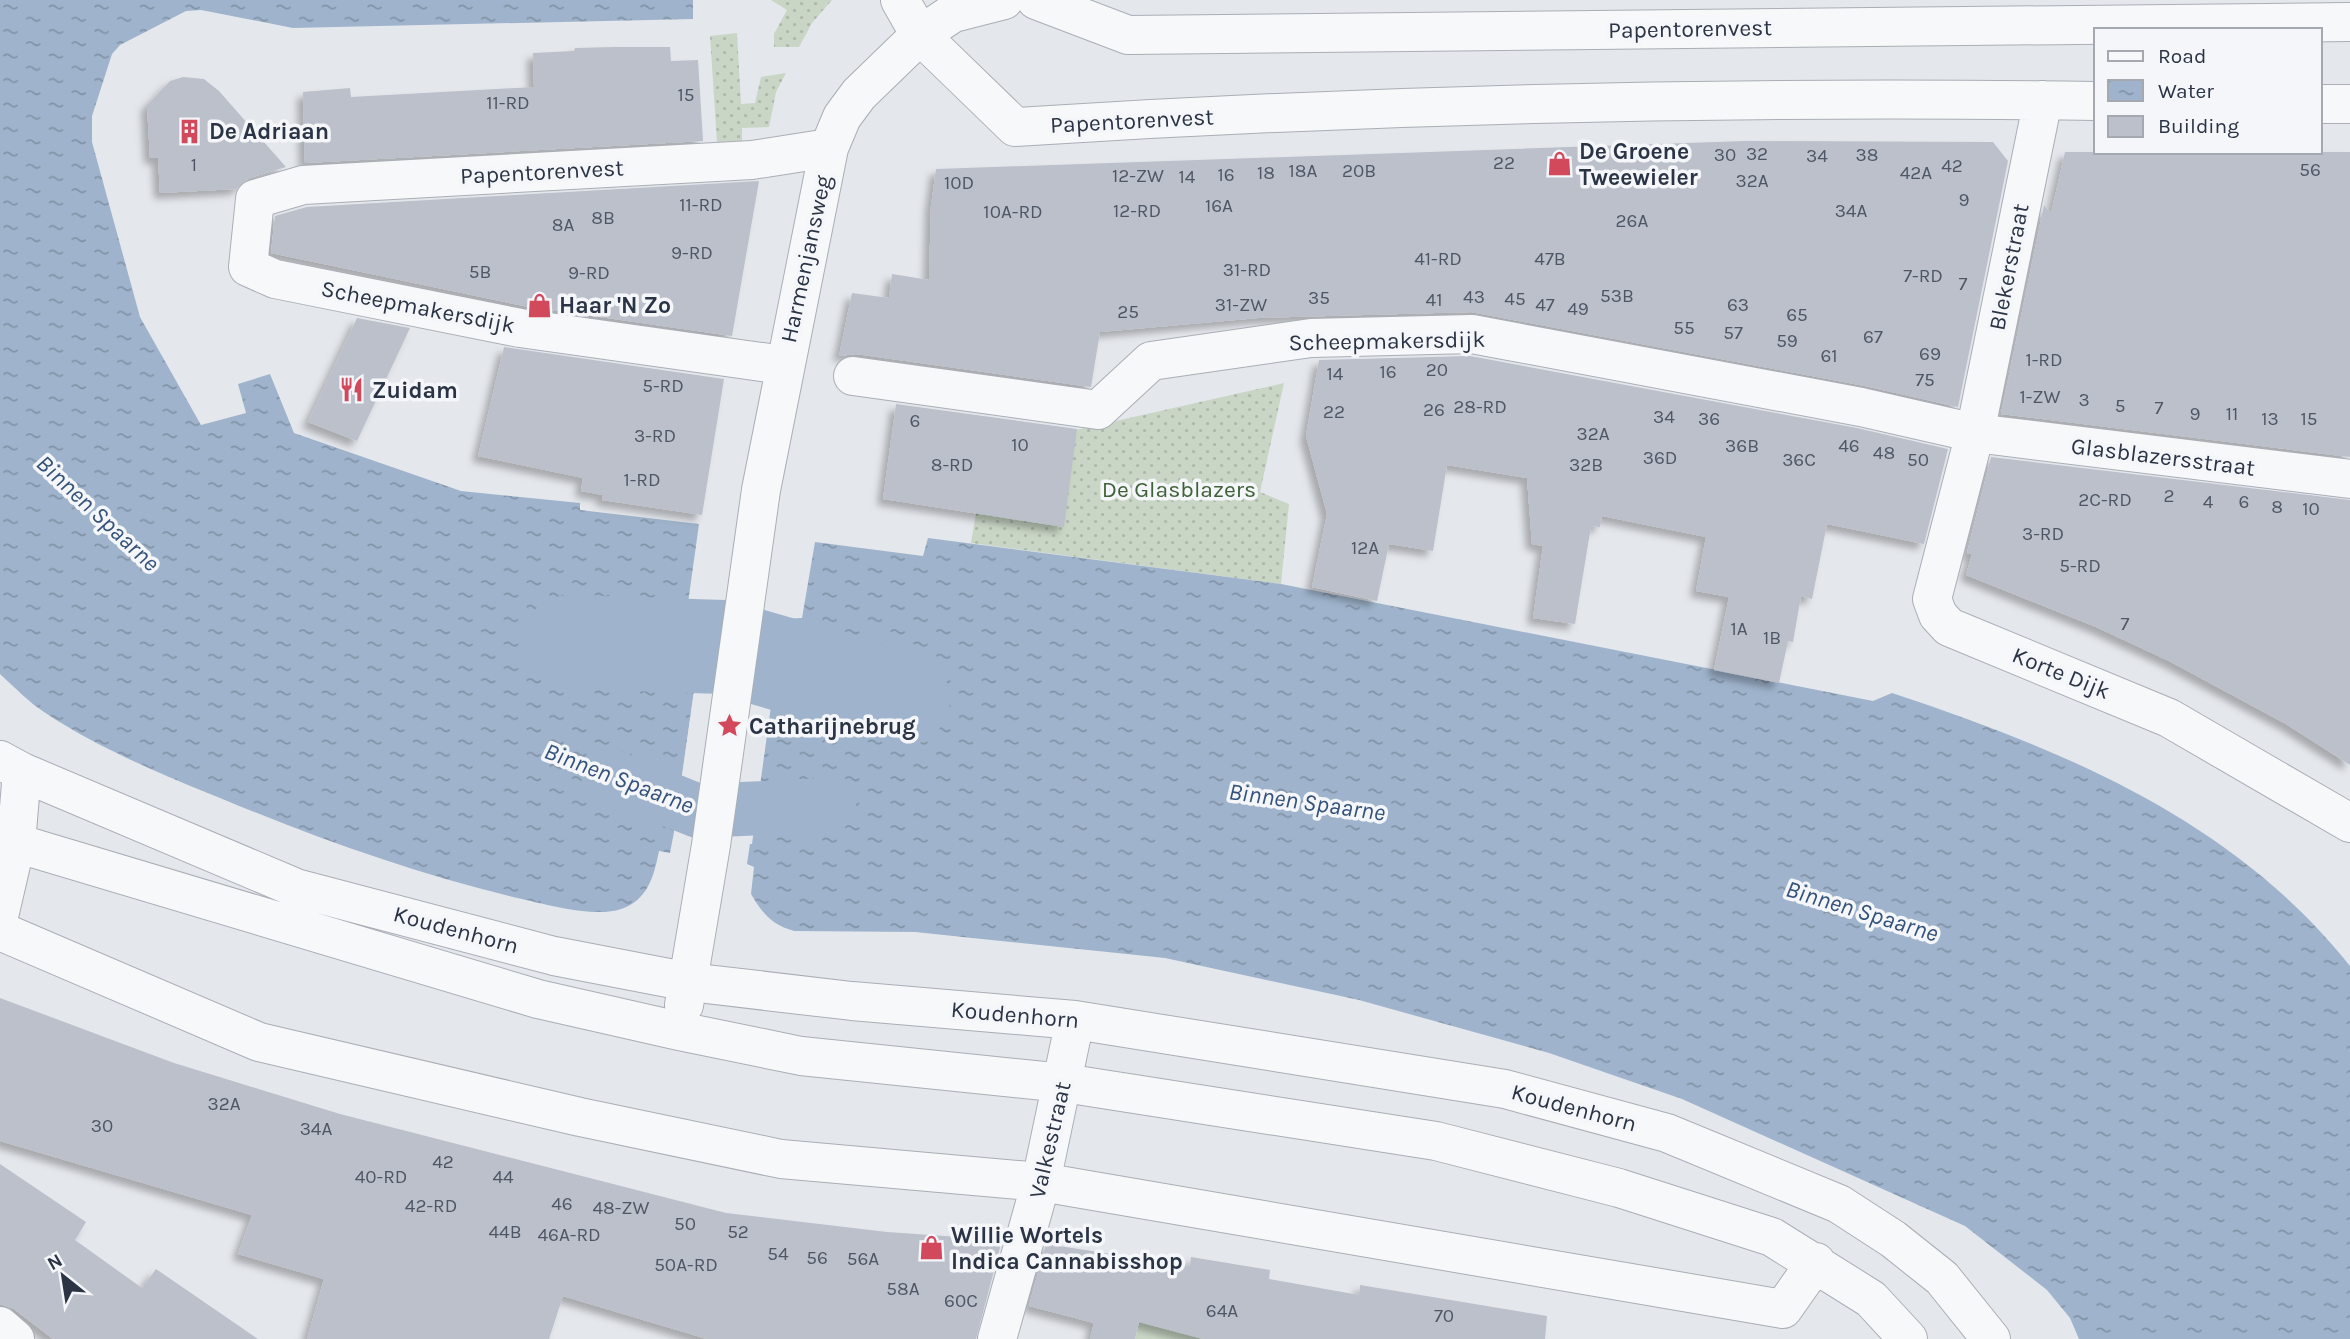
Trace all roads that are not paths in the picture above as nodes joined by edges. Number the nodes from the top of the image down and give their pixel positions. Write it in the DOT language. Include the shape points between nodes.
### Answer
graph roads {
  1 [pos="900,0"];
  2 [pos="1004,0"];
  3 [pos="1035,0"];
  4 [pos="2350,22"];
  5 [pos="920,35"];
  6 [pos="2043,100"];
  7 [pos="2094,101"];
  8 [pos="2322,104"];
  9 [pos="2350,104"];
  10 [pos="829,148"];
  11 [pos="255,199"];
  12 [pos="783,365"];
  13 [pos="853,376"];
  14 [pos="1975,433"];
  15 [pos="2350,479"];
  16 [pos="11,766"];
  17 [pos="2350,823"];
  18 [pos="8,839"];
  19 [pos="0,912"];
  20 [pos="0,931"];
  21 [pos="689,982"];
  22 [pos="1075,1020"];
  23 [pos="679,1031"];
  24 [pos="1064,1083"];
  25 [pos="1041,1182"];
  26 [pos="1816,1262"];
  27 [pos="0,1326"];
  28 [pos="15,1339"];
  29 [pos="997,1339"];
  30 [pos="1908,1339"];
  31 [pos="1991,1339"];
  1 -- 5 [label="street, Papentorenvest"];
  2 -- 5 [label="street, Harmenjansweg" via="953,13"];
  3 -- 4 [label="street, Papentorenvest" via="1128,35"];
  5 -- 6 [label="street, Papentorenvest" via="1015,127 1149,118 1600,104"];
  5 -- 10 [label="street, Harmenjansweg" via="859,94 842,117"];
  6 -- 7 [label="street, Papentorenvest"];
  6 -- 14 [label="street, Blekerstraat"];
  8 -- 9 [label="street"];
  10 -- 11 [label="street, Papentorenvest" via="752,160 303,185"];
  10 -- 12 [label="street, Harmenjansweg"];
  11 -- 12 [label="street, Scheepmakersdijk" via="247,267 275,279 520,328"];
  12 -- 21 [label="street, Harmenjansweg"];
  13 -- 14 [label="street, Scheepmakersdijk" via="1098,410 1151,361 1311,338 1472,334"];
  14 -- 15 [label="street, Glasblazersstraat"];
  14 -- 17 [label="street, Korte Dijk" via="1932,599 1938,615 1950,627 2169,718"];
  16 -- 18 [label="street"];
  16 -- 21 [label="street, Koudenhorn" via="296,888 554,956"];
  18 -- 19 [label="street"];
  18 -- 23 [label="street, Koudenhorn" via="538,999"];
  20 -- 25 [label="street" via="259,1042 781,1159"];
  21 -- 22 [label="street, Koudenhorn"];
  21 -- 23 [label="street"];
  22 -- 24 [label="street, Valkestraat"];
  22 -- 31 [label="street, Koudenhorn" via="1504,1089 1667,1133 1839,1204 1941,1278"];
  23 -- 24 [label="street, Koudenhorn" via="801,1056"];
  24 -- 25 [label="street, Valkestraat"];
  24 -- 26 [label="street, Koudenhorn" via="1436,1140 1619,1188 1772,1237"];
  25 -- 26 [label="street" via="1783,1309"];
  25 -- 29 [label="street, Valkestraat"];
  26 -- 30 [label="street, Koudenhorn" via="1871,1298"];
  27 -- 28 [label="street"];
}
